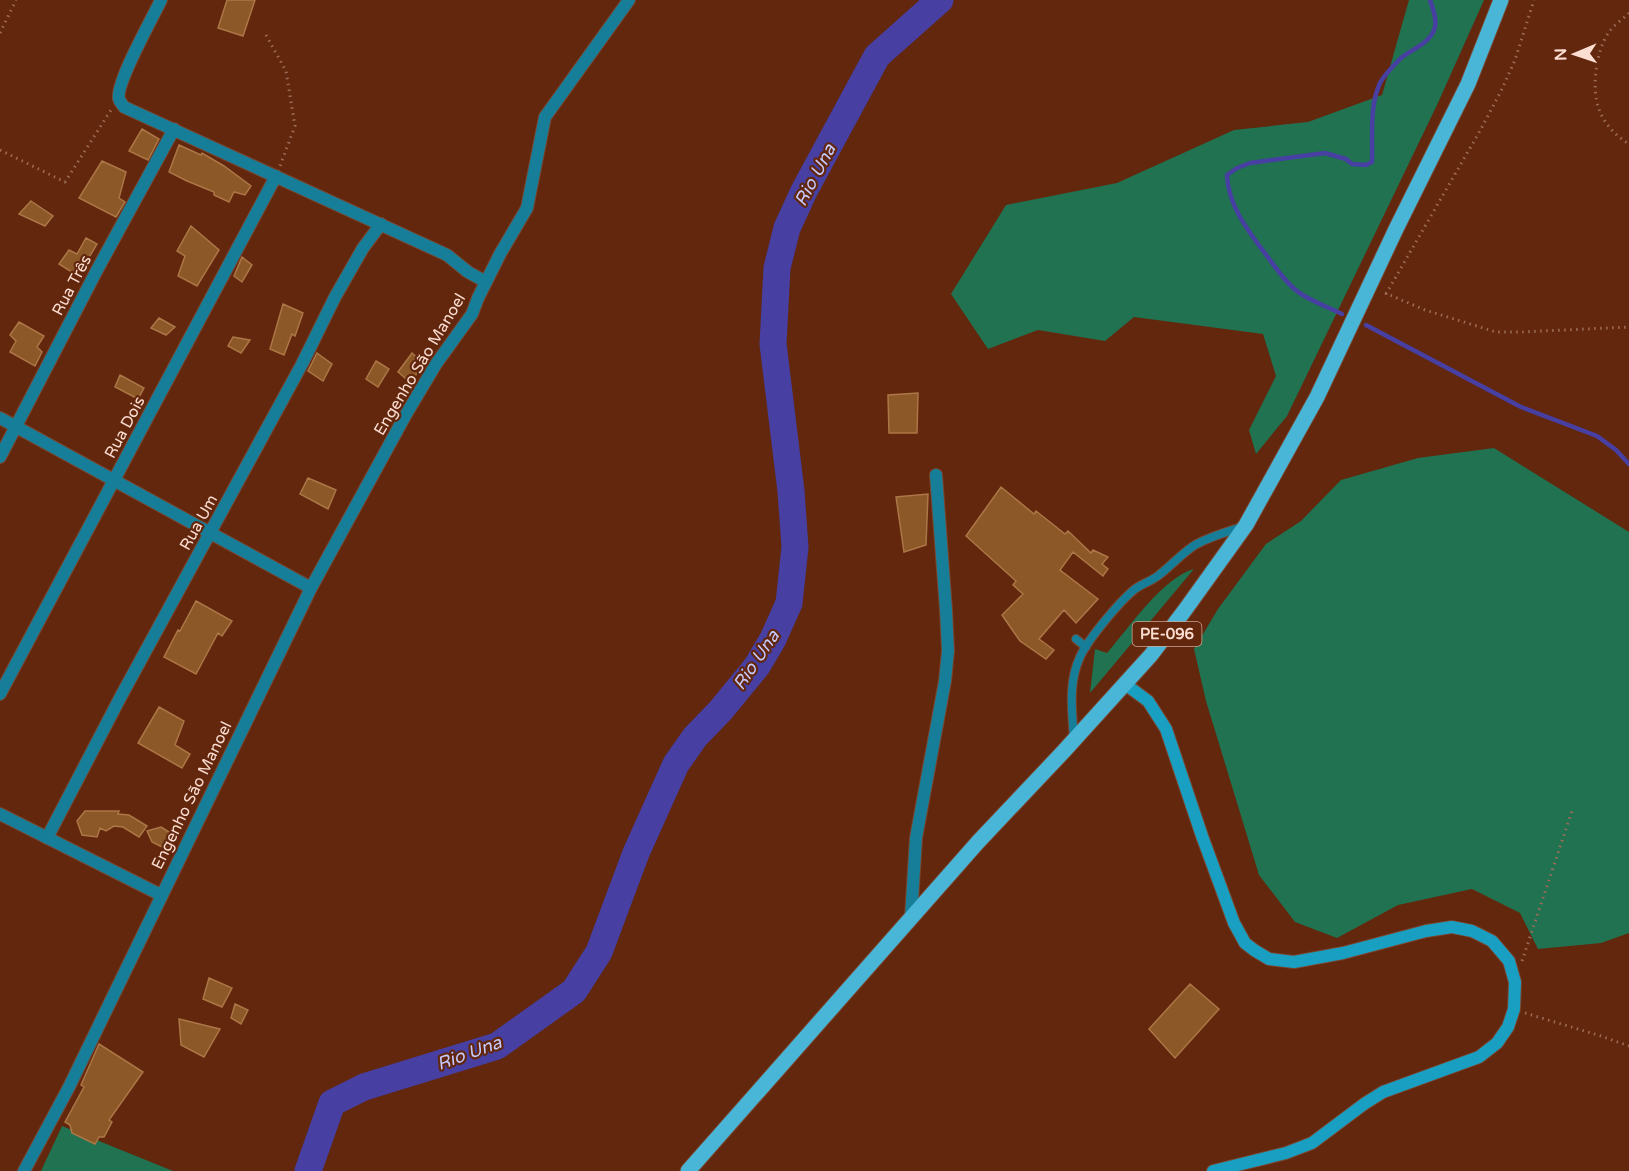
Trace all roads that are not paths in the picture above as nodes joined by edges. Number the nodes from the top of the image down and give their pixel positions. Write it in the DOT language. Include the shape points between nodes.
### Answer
graph roads {
  1 [pos="161,0"];
  2 [pos="629,0"];
  3 [pos="1501,0"];
  4 [pos="174,129"];
  5 [pos="276,176"];
  6 [pos="381,224"];
  7 [pos="486,282"];
  8 [pos="0,418"];
  9 [pos="16,427"];
  10 [pos="0,457"];
  11 [pos="936,476"];
  12 [pos="114,480"];
  13 [pos="1246,525"];
  14 [pos="210,532"];
  15 [pos="311,588"];
  16 [pos="1076,639"];
  17 [pos="1086,646"];
  18 [pos="1125,684"];
  19 [pos="0,694"];
  20 [pos="1074,739"];
  21 [pos="0,814"];
  22 [pos="47,838"];
  23 [pos="161,895"];
  24 [pos="911,917"];
  25 [pos="24,1171"];
  26 [pos="688,1171"];
  27 [pos="1213,1171"];
  1 -- 4 [label="street, Engenho São Manoel" via="130,63 119,98 124,107"];
  2 -- 7 [label="street" via="545,117 527,208"];
  3 -- 13 [label="main road, PE-096" via="1468,84 1317,397"];
  4 -- 5 [label="street, Engenho São Manoel"];
  4 -- 9 [label="street, Rua Três"];
  5 -- 6 [label="street, Engenho São Manoel"];
  5 -- 12 [label="street, Rua Dois"];
  6 -- 7 [label="street, Engenho São Manoel" via="447,255"];
  6 -- 14 [label="street, Rua Um" via="345,279"];
  7 -- 15 [label="street, Engenho São Manoel" via="472,314 405,416"];
  8 -- 9 [label="street"];
  9 -- 10 [label="street, Rua Três"];
  9 -- 12 [label="street"];
  11 -- 24 [label="street" via="948,651 916,838"];
  12 -- 14 [label="street"];
  12 -- 19 [label="street, Rua Dois"];
  13 -- 17 [label="lane" via="1191,547 1122,601"];
  13 -- 18 [label="main road, PE-096" via="1151,655"];
  14 -- 15 [label="street"];
  14 -- 22 [label="street, Rua Um"];
  15 -- 23 [label="street, Engenho São Manoel"];
  16 -- 17 [label="lane"];
  17 -- 20 [label="lane" via="1071,700"];
  18 -- 20 [label="main road, PE-096"];
  18 -- 27 [label="street" via="1148,701 1166,729 1234,923 1245,943 1254,950 1269,959 1294,962 1452,927 1472,930 1492,941 1509,961 1515,982 1514,1009 1508,1028 1479,1057 1383,1092 1312,1143"];
  20 -- 24 [label="main road, PE-096"];
  21 -- 22 [label="street, Engenho São Manoel"];
  22 -- 23 [label="street, Engenho São Manoel"];
  23 -- 25 [label="street, Engenho São Manoel"];
  24 -- 26 [label="main road, PE-096"];
}
